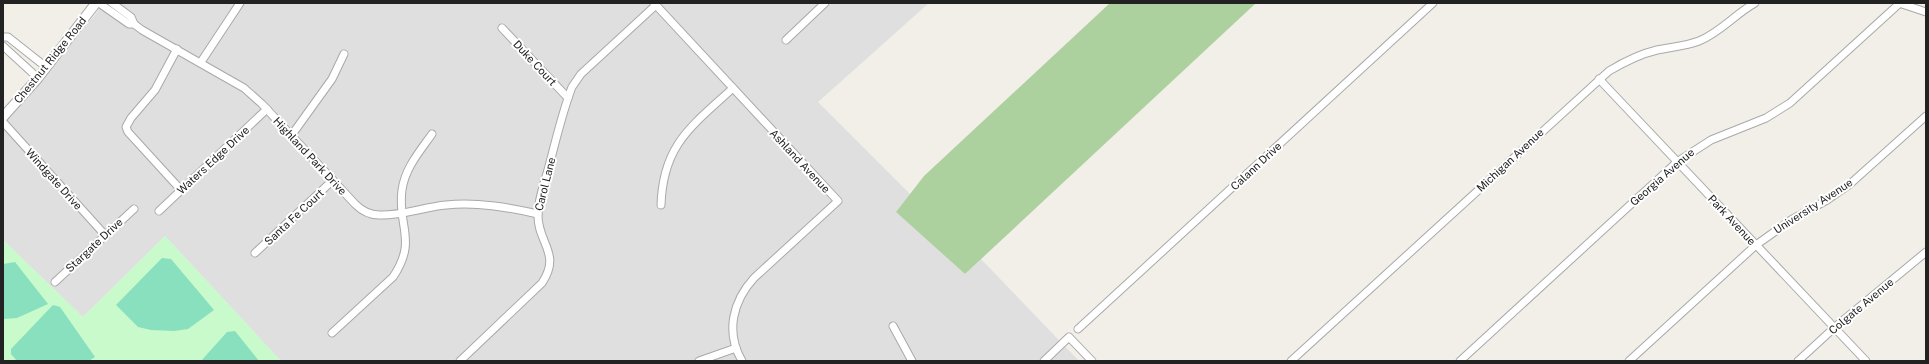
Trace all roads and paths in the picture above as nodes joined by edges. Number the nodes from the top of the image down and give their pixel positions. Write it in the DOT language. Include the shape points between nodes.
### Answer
graph roads {
  1 [pos="98,3"];
  2 [pos="112,3"];
  3 [pos="240,3"];
  4 [pos="825,3"];
  5 [pos="1433,3"];
  6 [pos="1755,3"];
  7 [pos="1899,3"];
  8 [pos="655,4"];
  9 [pos="1926,12"];
  10 [pos="134,24"];
  11 [pos="502,28"];
  12 [pos="3,37"];
  13 [pos="786,40"];
  14 [pos="3,46"];
  15 [pos="177,49"];
  16 [pos="344,54"];
  17 [pos="201,62"];
  18 [pos="46,67"];
  19 [pos="38,78"];
  20 [pos="1599,79"];
  21 [pos="733,88"];
  22 [pos="568,98"];
  23 [pos="267,109"];
  24 [pos="1926,116"];
  25 [pos="3,117"];
  26 [pos="3,122"];
  27 [pos="432,134"];
  28 [pos="291,136"];
  29 [pos="1677,162"];
  30 [pos="333,180"];
  31 [pos="181,190"];
  32 [pos="661,205"];
  33 [pos="134,209"];
  34 [pos="159,211"];
  35 [pos="402,212"];
  36 [pos="538,214"];
  37 [pos="105,235"];
  38 [pos="1756,245"];
  39 [pos="1926,252"];
  40 [pos="255,253"];
  41 [pos="55,282"];
  42 [pos="893,326"];
  43 [pos="1834,328"];
  44 [pos="1078,329"];
  45 [pos="332,333"];
  46 [pos="736,348"];
  47 [pos="460,361"];
  48 [pos="698,361"];
  49 [pos="742,361"];
  50 [pos="912,361"];
  51 [pos="1044,361"];
  52 [pos="1092,361"];
  53 [pos="1291,361"];
  54 [pos="1460,361"];
  55 [pos="1629,361"];
  56 [pos="1798,361"];
  57 [pos="1866,361"];
  1 -- 10 [label="street" via="129,24"];
  1 -- 18 [label="street, Chestnut Ridge Road"];
  2 -- 10 [label="street, Highland Park Drive" via="131,17"];
  3 -- 17 [label="street"];
  4 -- 13 [label="street"];
  5 -- 44 [label="street, Calann Drive"];
  6 -- 20 [label="street, Michigan Avenue" via="1707,37 1634,58"];
  7 -- 9 [label="street"];
  7 -- 29 [label="street, Georgia Avenue" via="1790,103 1766,118 1710,140"];
  8 -- 21 [label="street, Ashland Avenue"];
  8 -- 22 [label="street, Carol Lane" via="581,74"];
  10 -- 15 [label="street, Highland Park Drive"];
  11 -- 22 [label="street, Duke Court"];
  12 -- 18 [label="street" via="8,37"];
  14 -- 19 [label="street"];
  15 -- 17 [label="street, Highland Park Drive"];
  15 -- 31 [label="street" via="155,90 126,127"];
  16 -- 28 [label="street" via="332,79"];
  17 -- 23 [label="street, Highland Park Drive" via="240,85"];
  18 -- 19 [label="street, Chestnut Ridge Road"];
  19 -- 25 [label="street, Chestnut Ridge Road"];
  20 -- 29 [label="street, Park Avenue"];
  20 -- 53 [label="street, Michigan Avenue"];
  21 -- 32 [label="street" via="690,128 677,145 663,177"];
  21 -- 46 [label="street, Ashland Avenue" via="838,201 746,286 733,319"];
  22 -- 36 [label="street, Carol Lane"];
  23 -- 28 [label="street, Highland Park Drive"];
  23 -- 31 [label="street, Waters Edge Drive"];
  24 -- 38 [label="street, University Avenue" via="1850,184"];
  26 -- 37 [label="street, Windgate Drive"];
  27 -- 35 [label="street" via="406,173 402,191"];
  28 -- 30 [label="street, Highland Park Drive"];
  29 -- 38 [label="street, Park Avenue"];
  29 -- 54 [label="street, Georgia Avenue"];
  30 -- 35 [label="street, Highland Park Drive" via="367,213 381,215"];
  30 -- 40 [label="street, Santa Fe Court"];
  31 -- 34 [label="street, Waters Edge Drive"];
  33 -- 37 [label="street, Stargate Drive"];
  35 -- 36 [label="street, Highland Park Drive" via="469,204 514,208"];
  35 -- 45 [label="street" via="406,240 399,268 393,277"];
  36 -- 47 [label="street, Carol Lane" via="539,227 550,253 551,262 547,276"];
  37 -- 41 [label="street, Stargate Drive"];
  38 -- 43 [label="street, Park Avenue"];
  38 -- 55 [label="street, University Avenue"];
  39 -- 43 [label="street, Colgate Avenue"];
  42 -- 50 [label="street"];
  43 -- 56 [label="street, Colgate Avenue"];
  43 -- 57 [label="street, Park Avenue"];
  46 -- 48 [label="street"];
  46 -- 49 [label="street, Ashland Avenue"];
  51 -- 52 [label="street" via="1069,337"];
}
